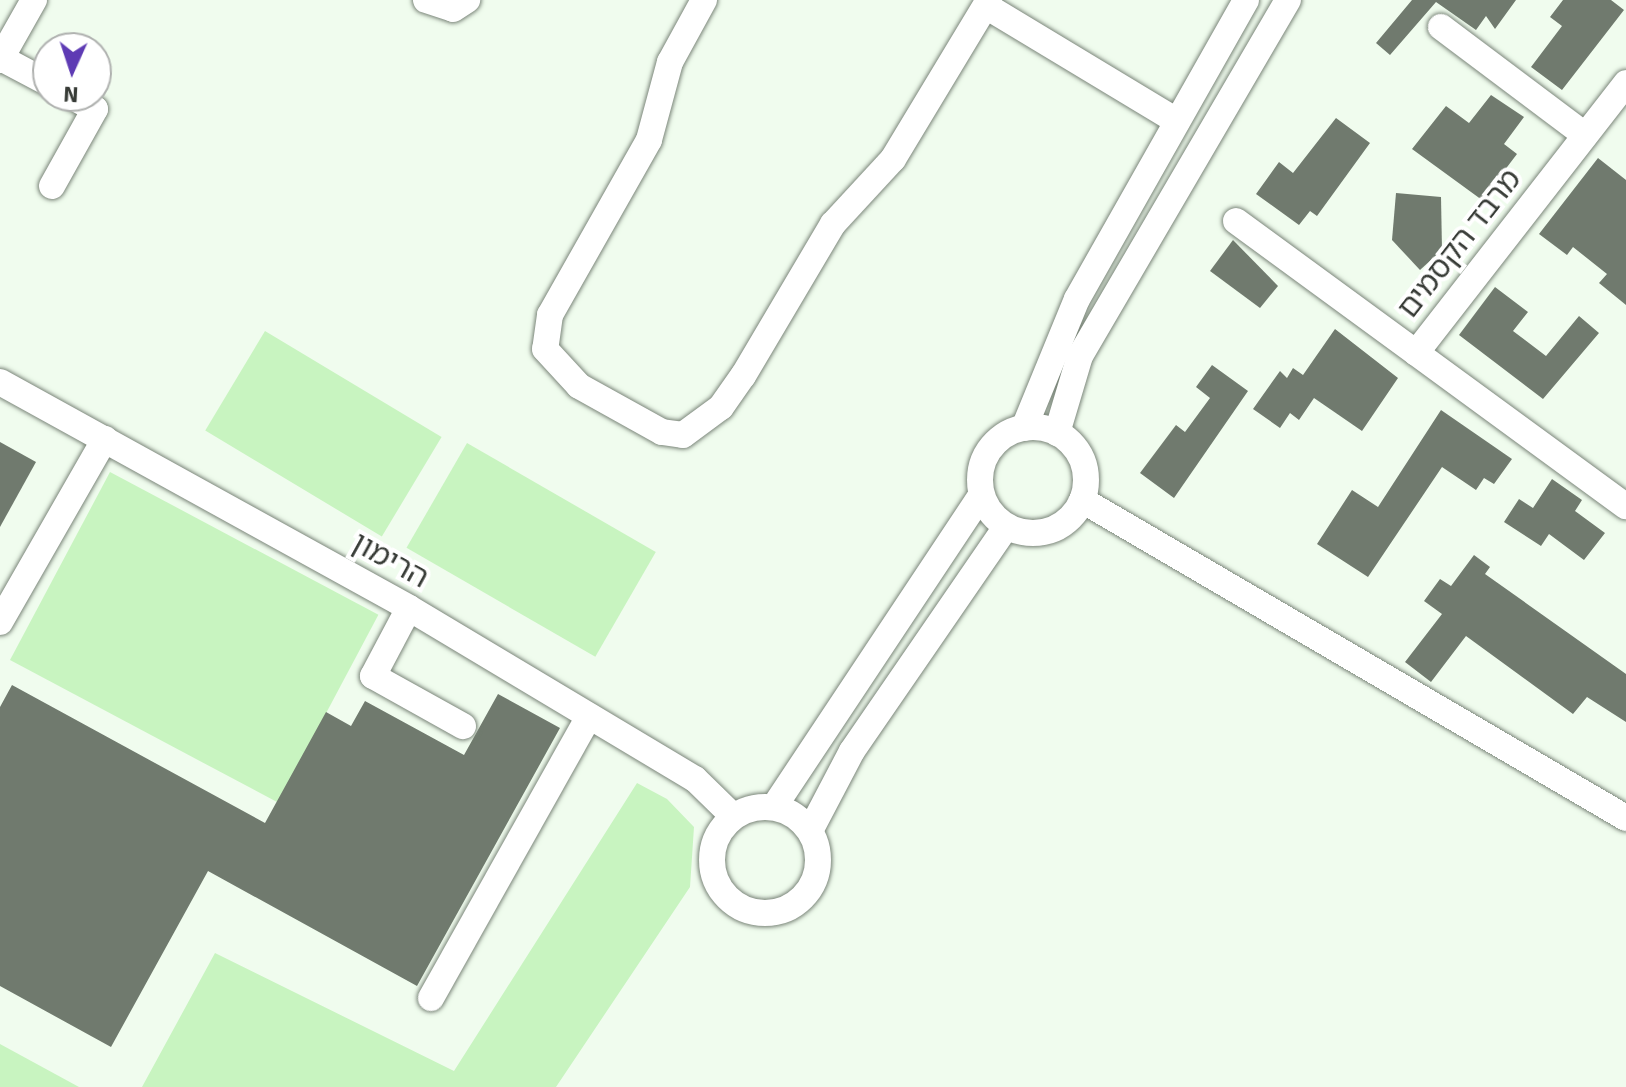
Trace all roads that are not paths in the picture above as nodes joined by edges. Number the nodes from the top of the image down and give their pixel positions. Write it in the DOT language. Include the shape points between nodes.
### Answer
graph roads {
  1 [pos="34,0"];
  2 [pos="426,0"];
  3 [pos="467,0"];
  4 [pos="704,0"];
  5 [pos="1246,0"];
  6 [pos="1288,0"];
  7 [pos="988,3"];
  8 [pos="1441,27"];
  9 [pos="0,59"];
  10 [pos="32,75"];
  11 [pos="1626,83"];
  12 [pos="93,112"];
  13 [pos="1177,121"];
  14 [pos="1585,135"];
  15 [pos="52,186"];
  16 [pos="1236,221"];
  17 [pos="1416,353"];
  18 [pos="0,382"];
  19 [pos="1024,428"];
  20 [pos="1057,433"];
  21 [pos="105,439"];
  22 [pos="981,495"];
  23 [pos="1082,500"];
  24 [pos="1626,506"];
  25 [pos="1006,527"];
  26 [pos="409,608"];
  27 [pos="0,622"];
  28 [pos="589,716"];
  29 [pos="463,726"];
  30 [pos="774,807"];
  31 [pos="734,817"];
  32 [pos="1626,818"];
  33 [pos="810,831"];
  34 [pos="431,998"];
  1 -- 9 [label="street"];
  2 -- 3 [label="street" via="453,9"];
  4 -- 7 [label="street" via="670,62 649,140 550,315 545,349 579,386 662,432 683,435 721,407 743,376 833,224 893,159"];
  5 -- 13 [label="street"];
  6 -- 20 [label="street" via="1080,356"];
  7 -- 13 [label="street"];
  8 -- 14 [label="street"];
  9 -- 10 [label="street"];
  11 -- 14 [label="street, מרבד הקסמים"];
  12 -- 15 [label="street"];
  13 -- 19 [label="street" via="1077,299"];
  14 -- 17 [label="street, מרבד הקסמים"];
  16 -- 17 [label="street"];
  17 -- 24 [label="street, מרבד הקסמים"];
  18 -- 21 [label="street, הרימון"];
  19 -- 20 [label="street"];
  19 -- 22 [label="street" via="987,451"];
  20 -- 23 [label="street" via="1081,456"];
  21 -- 26 [label="street, הרימון"];
  21 -- 27 [label="street"];
  22 -- 25 [label="street"];
  22 -- 30 [label="street"];
  23 -- 25 [label="street" via="1056,529 1038,534"];
  23 -- 32 [label="street"];
  25 -- 33 [label="street" via="852,751"];
  26 -- 28 [label="street, הרימון"];
  26 -- 29 [label="street" via="373,676"];
  28 -- 31 [label="street, הרימון" via="695,779"];
  28 -- 34 [label="street"];
  30 -- 31 [label="street"];
  30 -- 33 [label="street"];
  31 -- 33 [label="street" via="717,834 711,869 729,901 763,914 798,903 811,889 819,861"];
}
